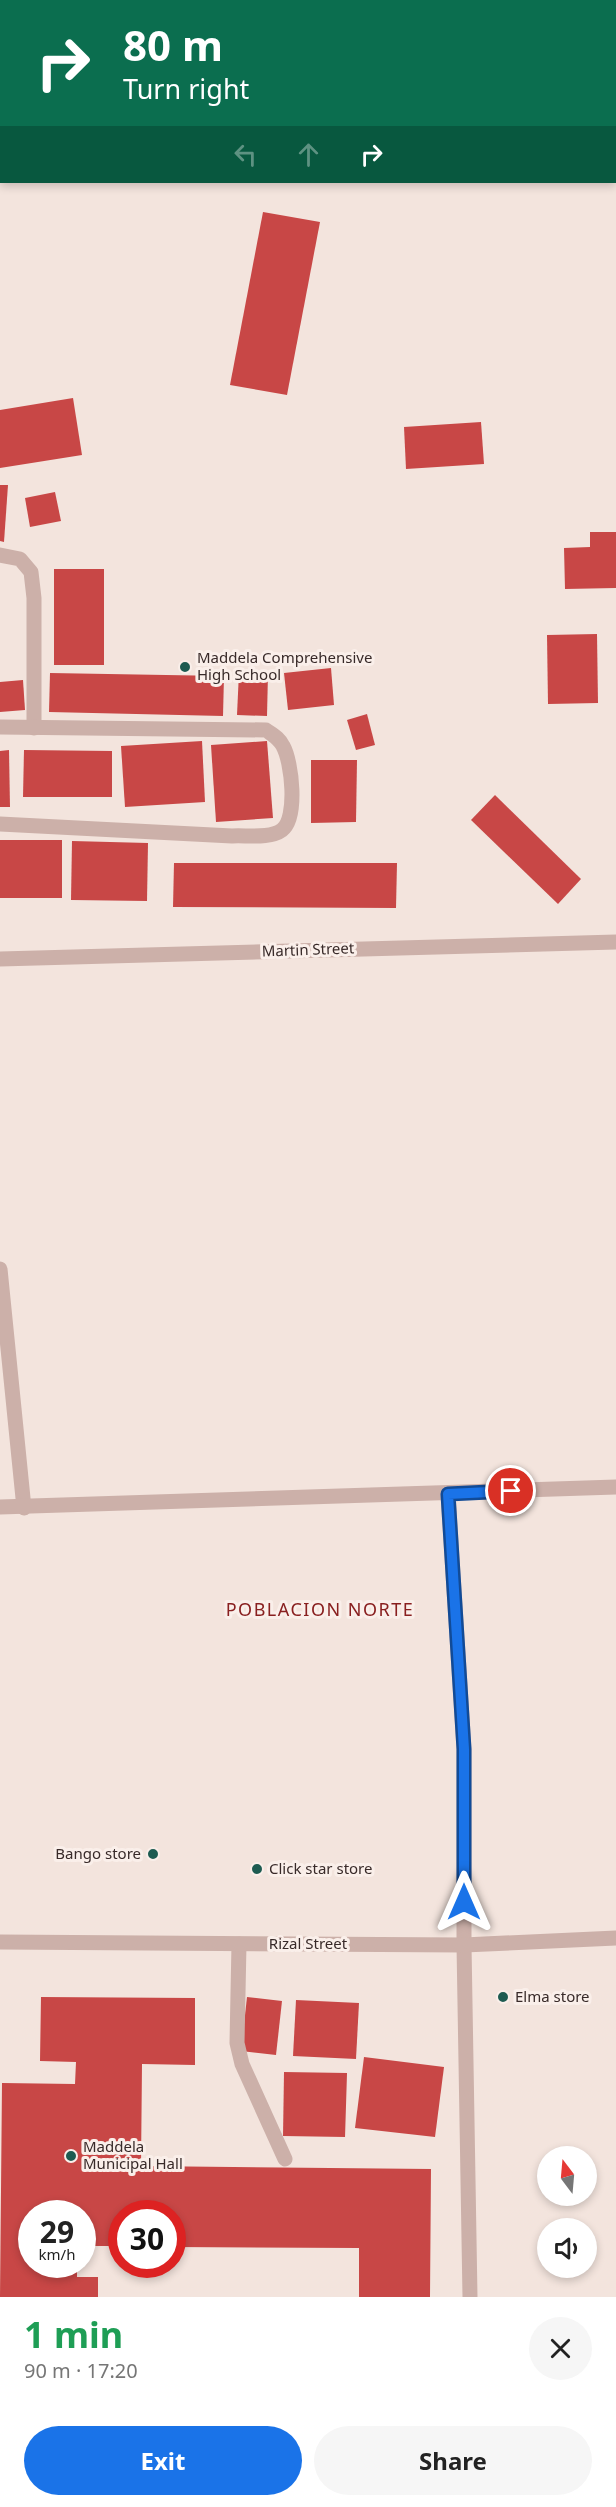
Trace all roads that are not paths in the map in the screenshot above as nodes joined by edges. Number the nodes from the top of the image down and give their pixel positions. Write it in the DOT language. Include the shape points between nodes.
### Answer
graph roads {
  1 [pos="0,555"];
  2 [pos="0,727"];
  3 [pos="34,728"];
  4 [pos="0,824"];
  5 [pos="616,942"];
  6 [pos="0,959"];
  7 [pos="0,1269"];
  8 [pos="616,1487"];
  9 [pos="448,1494"];
  10 [pos="0,1507"];
  11 [pos="24,1508"];
  12 [pos="616,1938"];
  13 [pos="0,1942"];
  14 [pos="239,1944"];
  15 [pos="464,1945"];
  16 [pos="285,2159"];
  17 [pos="471,2297"];
  1 -- 3 [label="street" via="20,560 31,572"];
  2 -- 3 [label="street"];
  3 -- 4 [label="street" via="266,730 277,737 288,759 291,821 281,831 268,835 232,836"];
  5 -- 6 [label="street, Martin Street"];
  7 -- 11 [label="street"];
  8 -- 9 [label="street"];
  9 -- 11 [label="street"];
  9 -- 15 [label="street" via="464,1749"];
  10 -- 11 [label="street"];
  12 -- 15 [label="street, Rizal Street"];
  13 -- 14 [label="street, Rizal Street"];
  14 -- 15 [label="street, Rizal Street"];
  14 -- 16 [label="street" via="237,2043 242,2064"];
  15 -- 17 [label="street"];
}
